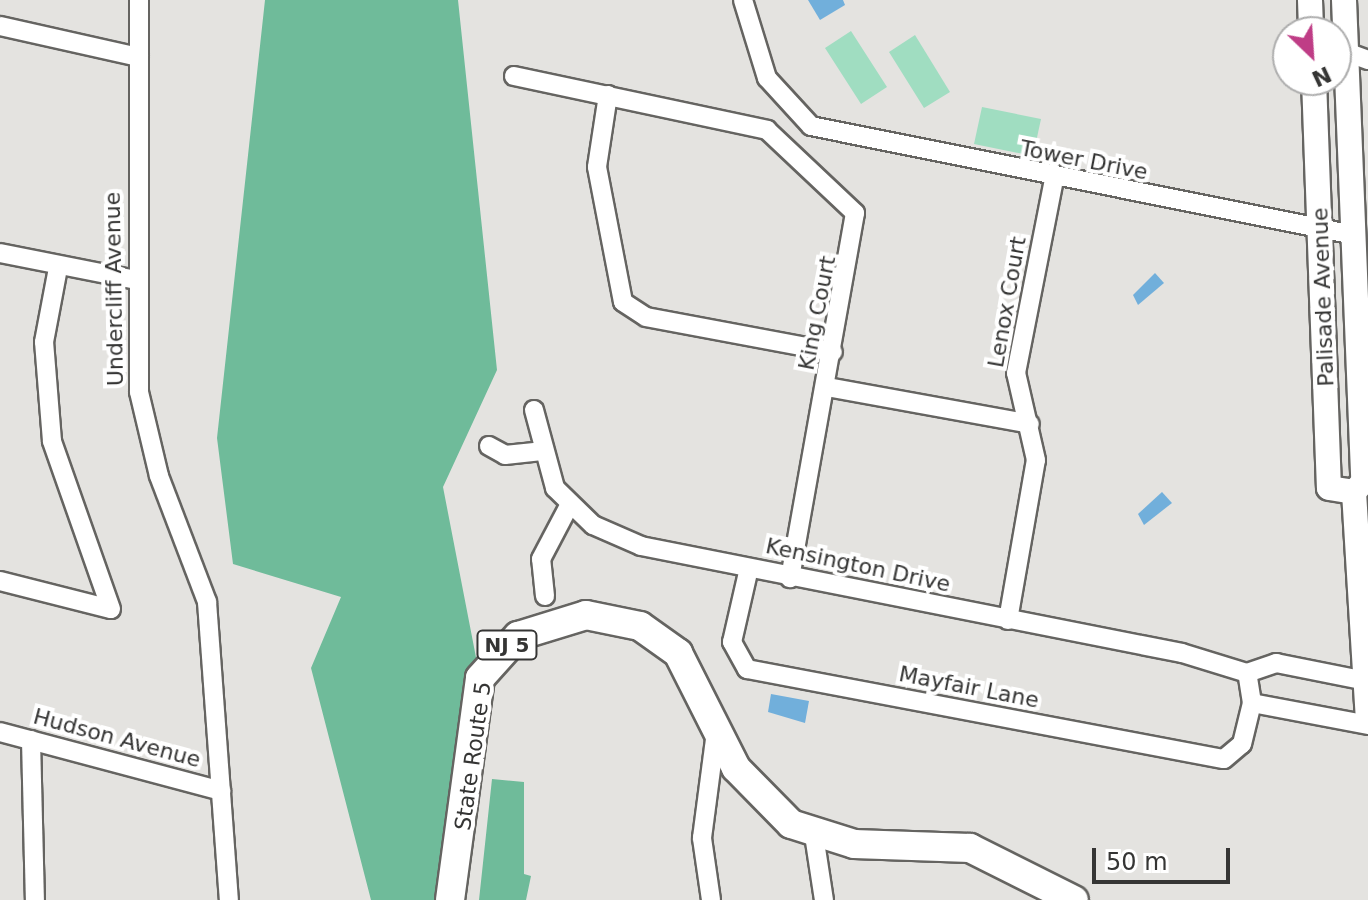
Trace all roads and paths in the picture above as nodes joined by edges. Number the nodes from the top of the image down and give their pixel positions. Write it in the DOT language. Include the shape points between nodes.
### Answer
graph roads {
  1 [pos="139,0"];
  2 [pos="743,0"];
  3 [pos="0,26"];
  4 [pos="139,57"];
  5 [pos="514,76"];
  6 [pos="608,95"];
  7 [pos="1315,96"];
  8 [pos="1350,96"];
  9 [pos="1054,179"];
  10 [pos="1321,228"];
  11 [pos="1349,234"];
  12 [pos="0,253"];
  13 [pos="1359,267"];
  14 [pos="58,268"];
  15 [pos="136,280"];
  16 [pos="833,352"];
  17 [pos="827,387"];
  18 [pos="534,410"];
  19 [pos="1030,424"];
  20 [pos="489,446"];
  21 [pos="542,451"];
  22 [pos="1361,493"];
  23 [pos="569,506"];
  24 [pos="749,568"];
  25 [pos="790,578"];
  26 [pos="0,581"];
  27 [pos="545,596"];
  28 [pos="1008,620"];
  29 [pos="1247,673"];
  30 [pos="1366,681"];
  31 [pos="1252,703"];
  32 [pos="717,720"];
  33 [pos="1368,723"];
  34 [pos="0,732"];
  35 [pos="31,740"];
  36 [pos="221,791"];
  37 [pos="814,835"];
  38 [pos="35,900"];
  39 [pos="229,900"];
  40 [pos="450,900"];
  41 [pos="711,900"];
  42 [pos="824,900"];
  43 [pos="1074,900"];
  1 -- 4 [label="street, Undercliff Avenue"];
  2 -- 9 [label="street, Tower Drive" via="767,78 811,126"];
  3 -- 4 [label="street"];
  4 -- 15 [label="street, Undercliff Avenue"];
  5 -- 6 [label="street"];
  6 -- 16 [label="street, King Court" via="733,118 767,130 855,213"];
  6 -- 16 [label="street" via="597,167 623,302 646,317"];
  7 -- 10 [label="main road, Palisade Avenue"];
  8 -- 11 [label="main road, Palisade Avenue"];
  9 -- 10 [label="street, Tower Drive"];
  9 -- 19 [label="street, Lenox Court" via="1016,373"];
  10 -- 11 [label="street, Tower Drive"];
  10 -- 22 [label="main road, Palisade Avenue" via="1329,488"];
  11 -- 13 [label="main road, Palisade Avenue"];
  12 -- 14 [label="street"];
  13 -- 22 [label="main road, Palisade Avenue"];
  14 -- 15 [label="street"];
  14 -- 26 [label="street" via="44,342 52,441 111,609"];
  15 -- 36 [label="street, Undercliff Avenue" via="146,431 197,564 212,628"];
  16 -- 17 [label="street, King Court"];
  17 -- 19 [label="street"];
  17 -- 25 [label="street, King Court"];
  18 -- 21 [label="street"];
  19 -- 28 [label="street, Lenox Court" via="1036,460"];
  20 -- 21 [label="street" via="505,455"];
  21 -- 23 [label="street"];
  22 -- 30 [label="main road, Palisade Avenue"];
  23 -- 24 [label="street, Kensington Drive" via="641,546"];
  23 -- 27 [label="street" via="541,559"];
  24 -- 25 [label="street, Kensington Drive"];
  24 -- 31 [label="street, Mayfair Lane" via="732,642 747,669 1214,759 1242,744"];
  25 -- 28 [label="street, Kensington Drive"];
  28 -- 29 [label="street, Kensington Drive"];
  29 -- 30 [label="street, Kensington Drive" via="1271,663"];
  29 -- 31 [label="street"];
  30 -- 33 [label="main road, Palisade Avenue"];
  31 -- 33 [label="street"];
  32 -- 37 [label="main road, State Route 5 / NJ 5" via="752,792"];
  32 -- 40 [label="main road, State Route 5 / NJ 5" via="678,653 640,626 586,615 518,636 480,678"];
  32 -- 41 [label="street" via="702,838"];
  34 -- 35 [label="street, Hudson Avenue"];
  35 -- 36 [label="street, Hudson Avenue"];
  35 -- 38 [label="street"];
  36 -- 39 [label="street, Undercliff Avenue"];
  37 -- 42 [label="street"];
  37 -- 43 [label="main road, State Route 5 / NJ 5" via="970,848"];
}
